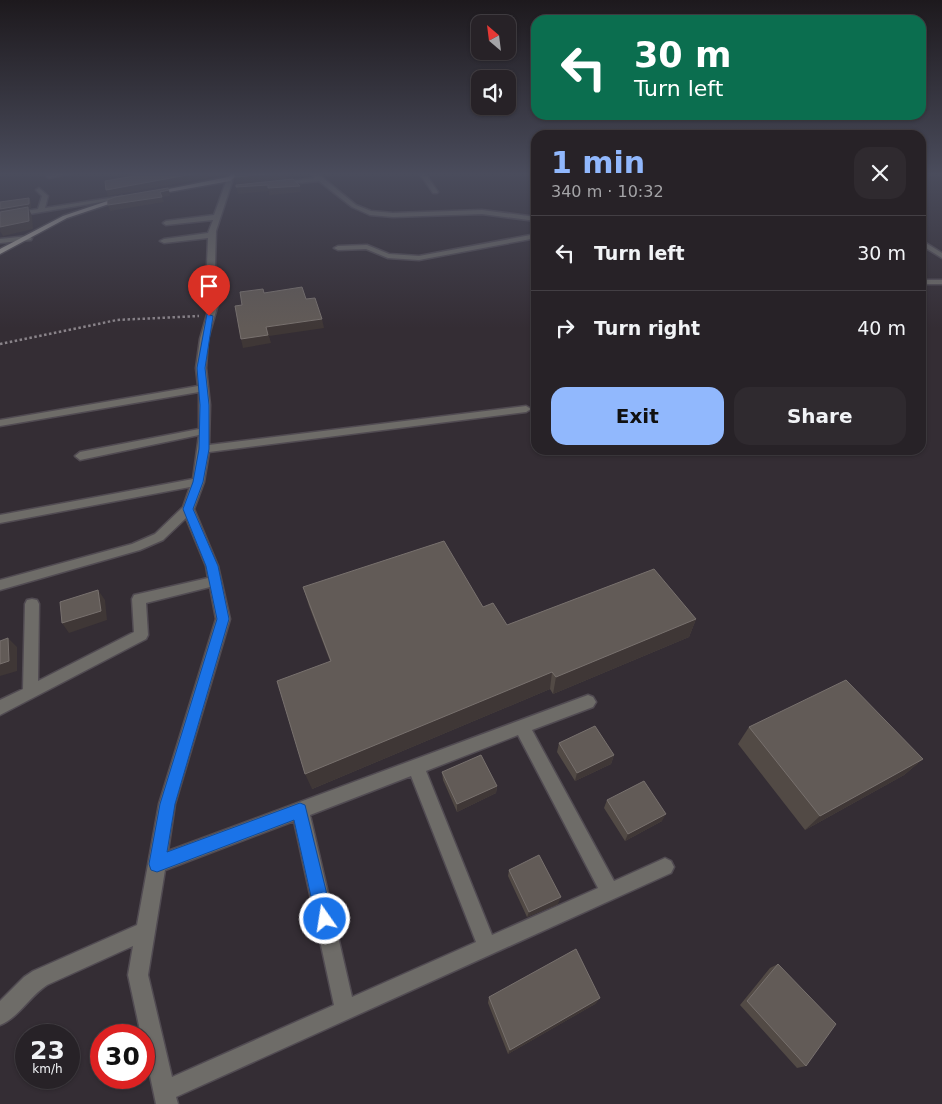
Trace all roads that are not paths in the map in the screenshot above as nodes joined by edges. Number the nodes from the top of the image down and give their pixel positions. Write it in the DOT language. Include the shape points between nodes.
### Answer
graph roads {
  1 [pos="52,225"];
  2 [pos="215,225"];
  3 [pos="212,235"];
  4 [pos="531,237"];
  5 [pos="28,238"];
  6 [pos="0,241"];
  7 [pos="164,241"];
  8 [pos="926,245"];
  9 [pos="338,248"];
  10 [pos="0,252"];
  11 [pos="942,256"];
  12 [pos="926,282"];
  13 [pos="942,282"];
  14 [pos="203,388"];
  15 [pos="526,409"];
  16 [pos="0,424"];
  17 [pos="204,431"];
  18 [pos="204,449"];
  19 [pos="80,456"];
  20 [pos="198,482"];
  21 [pos="188,509"];
  22 [pos="0,519"];
  23 [pos="215,581"];
  24 [pos="0,585"];
  25 [pos="32,604"];
  26 [pos="30,692"];
  27 [pos="588,702"];
  28 [pos="0,708"];
  29 [pos="522,727"];
  30 [pos="416,767"];
  31 [pos="300,810"];
  32 [pos="157,864"];
  33 [pos="665,867"];
  34 [pos="610,892"];
  35 [pos="145,931"];
  36 [pos="486,947"];
  37 [pos="345,1010"];
  38 [pos="0,1015"];
  39 [pos="165,1098"];
  1 -- 5 [label="main road"];
  2 -- 3 [label="street"];
  3 -- 7 [label="street"];
  3 -- 14 [label="street" via="211,265 216,297 209,316 201,368"];
  4 -- 9 [label="street" via="419,258 388,256 367,247"];
  5 -- 6 [label="street"];
  5 -- 10 [label="main road"];
  8 -- 11 [label="street"];
  12 -- 13 [label="street"];
  14 -- 16 [label="street"];
  14 -- 17 [label="street"];
  15 -- 18 [label="street"];
  17 -- 18 [label="street"];
  17 -- 19 [label="street"];
  18 -- 20 [label="street"];
  20 -- 21 [label="street"];
  20 -- 22 [label="street"];
  21 -- 23 [label="street"];
  21 -- 24 [label="street" via="160,537 136,547"];
  23 -- 26 [label="street" via="139,599 141,635"];
  23 -- 32 [label="street" via="223,619 167,804"];
  25 -- 26 [label="street"];
  26 -- 28 [label="street"];
  27 -- 29 [label="street"];
  29 -- 30 [label="street"];
  29 -- 34 [label="street"];
  30 -- 31 [label="street"];
  30 -- 36 [label="street"];
  31 -- 32 [label="street"];
  31 -- 37 [label="street"];
  32 -- 35 [label="street"];
  33 -- 34 [label="street"];
  34 -- 36 [label="street"];
  35 -- 38 [label="street" via="40,978"];
  35 -- 39 [label="street" via="138,975"];
  36 -- 37 [label="street"];
  37 -- 39 [label="street"];
}
